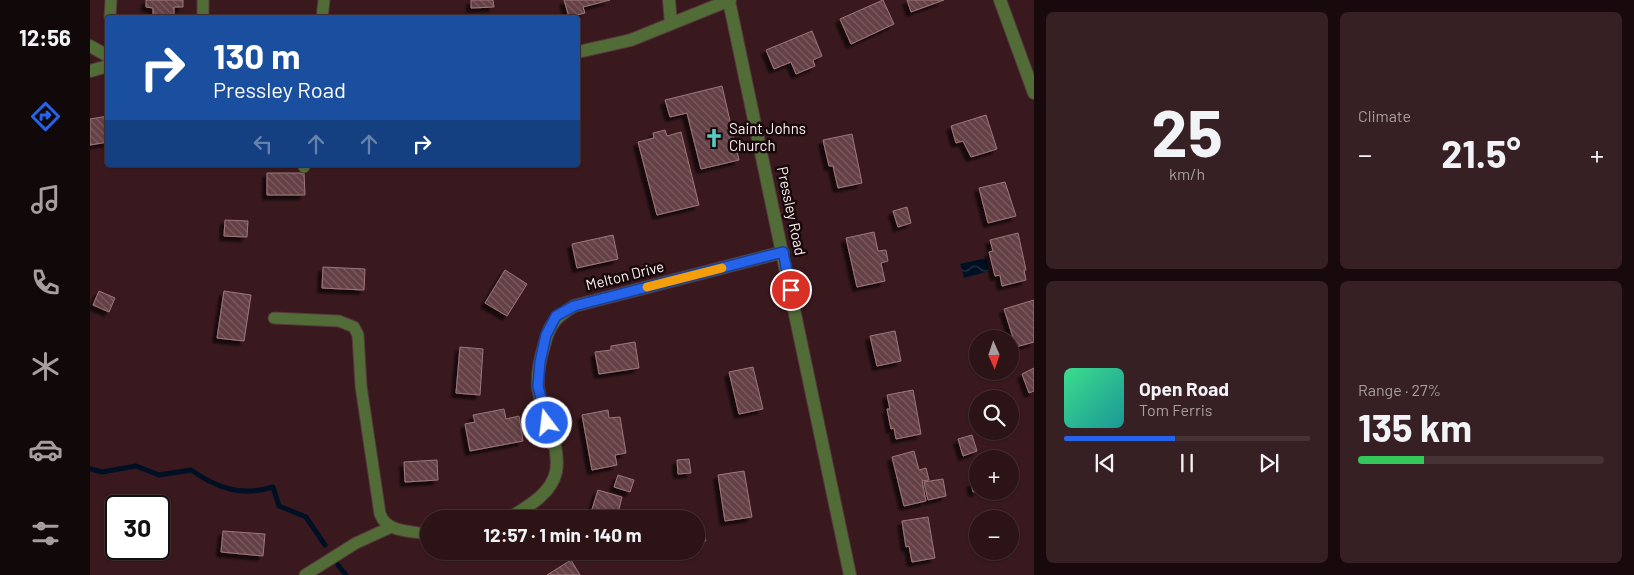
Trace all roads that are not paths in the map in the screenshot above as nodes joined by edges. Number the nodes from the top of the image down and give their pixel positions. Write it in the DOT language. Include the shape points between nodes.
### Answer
graph roads {
  1 [pos="110,0"];
  2 [pos="203,0"];
  3 [pos="324,0"];
  4 [pos="669,0"];
  5 [pos="730,0"];
  6 [pos="1000,0"];
  7 [pos="110,15"];
  8 [pos="203,15"];
  9 [pos="322,15"];
  10 [pos="671,24"];
  11 [pos="90,46"];
  12 [pos="580,52"];
  13 [pos="105,54"];
  14 [pos="105,67"];
  15 [pos="90,71"];
  16 [pos="1034,93"];
  17 [pos="783,252"];
  18 [pos="274,318"];
  19 [pos="522,510"];
  20 [pos="389,528"];
  21 [pos="420,533"];
  22 [pos="305,575"];
  23 [pos="850,575"];
  1 -- 7 [label="lane"];
  2 -- 8 [label="lane"];
  3 -- 9 [label="lane"];
  4 -- 10 [label="street"];
  5 -- 10 [label="street"];
  5 -- 17 [label="street, Pressley Road"];
  6 -- 16 [label="street"];
  10 -- 12 [label="street" via="631,40"];
  11 -- 13 [label="street"];
  14 -- 15 [label="street"];
  17 -- 19 [label="street, Melton Drive" via="574,306 556,316 546,335 538,386 556,451 556,474 535,502"];
  17 -- 23 [label="street, Pressley Road"];
  18 -- 20 [label="lane" via="339,321 354,327 358,335 361,386 380,514"];
  20 -- 21 [label="lane"];
  20 -- 22 [label="lane" via="356,543"];
}
